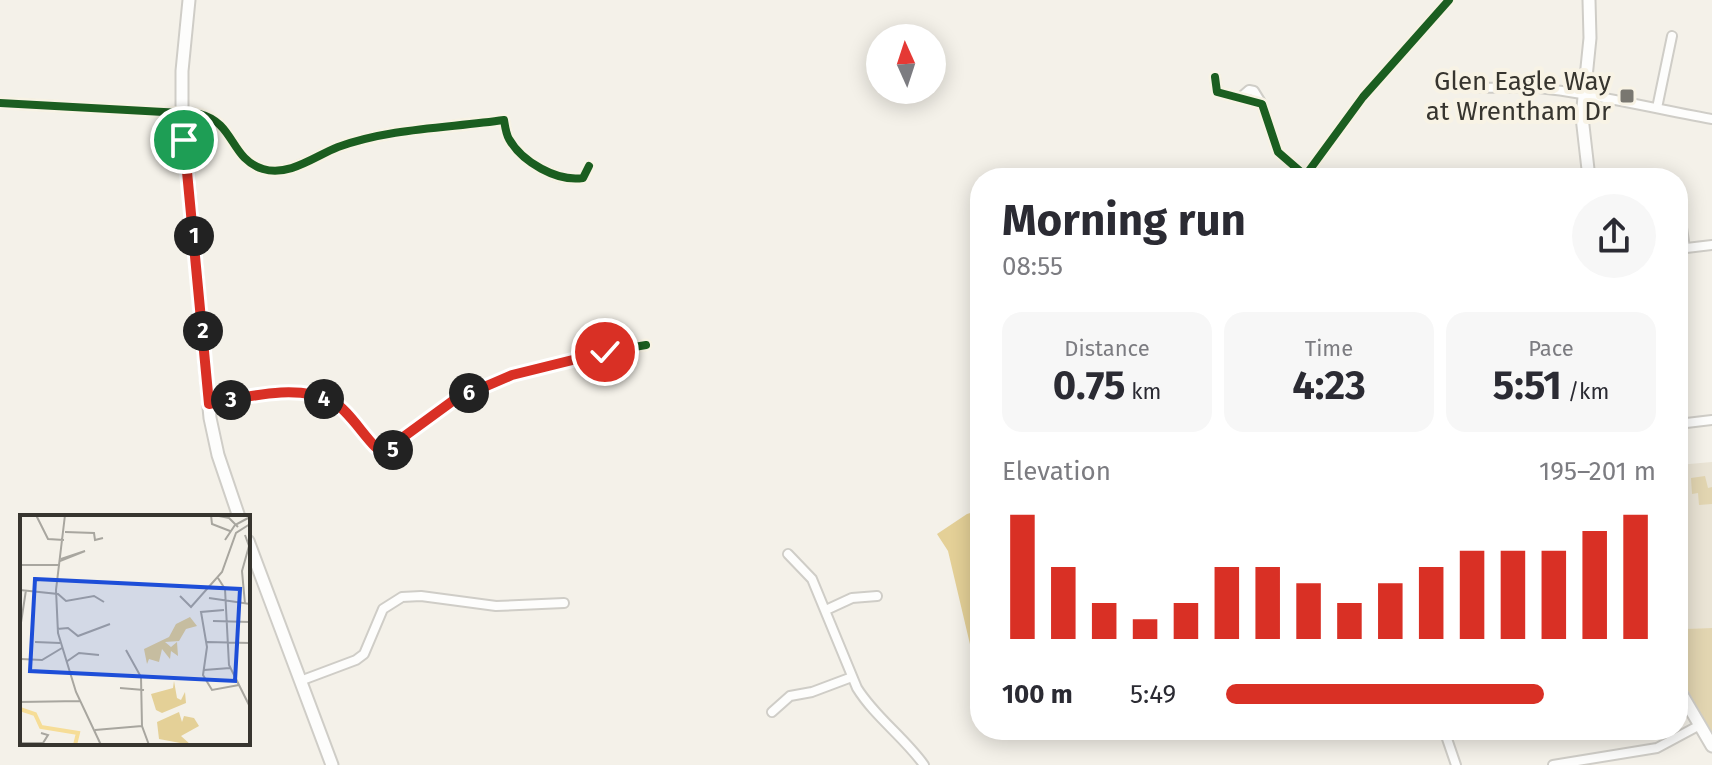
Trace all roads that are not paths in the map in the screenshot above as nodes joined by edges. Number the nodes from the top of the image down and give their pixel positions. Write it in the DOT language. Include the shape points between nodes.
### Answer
graph roads {
  1 [pos="189,0"];
  2 [pos="1449,0"];
  3 [pos="1589,0"];
  4 [pos="1672,36"];
  5 [pos="1215,77"];
  6 [pos="1458,83"];
  7 [pos="1584,95"];
  8 [pos="0,103"];
  9 [pos="1657,108"];
  10 [pos="182,112"];
  11 [pos="1712,119"];
  12 [pos="589,166"];
  13 [pos="1298,168"];
  14 [pos="1312,168"];
  15 [pos="1585,168"];
  16 [pos="1712,245"];
  17 [pos="1688,248"];
  18 [pos="646,345"];
  19 [pos="209,404"];
  20 [pos="1712,420"];
  21 [pos="1688,423"];
  22 [pos="238,515"];
  23 [pos="250,546"];
  24 [pos="788,554"];
  25 [pos="877,596"];
  26 [pos="564,603"];
  27 [pos="826,610"];
  28 [pos="852,677"];
  29 [pos="300,681"];
  30 [pos="1688,707"];
  31 [pos="772,712"];
  32 [pos="1698,726"];
  33 [pos="1688,731"];
  34 [pos="1447,740"];
  35 [pos="1672,740"];
  36 [pos="1712,746"];
  37 [pos="332,765"];
  38 [pos="924,765"];
  39 [pos="1456,765"];
  40 [pos="1553,765"];
  1 -- 10 [label="main road"];
  2 -- 14 [label="street" via="1363,97"];
  3 -- 7 [label="main road"];
  4 -- 9 [label="street"];
  5 -- 13 [label="street" via="1217,92 1262,104 1278,152"];
  6 -- 7 [label="street"];
  7 -- 9 [label="street"];
  7 -- 15 [label="main road"];
  8 -- 10 [label="street"];
  9 -- 11 [label="street"];
  10 -- 12 [label="street" via="213,118 242,156 270,171 390,133 504,120 510,139 552,173 583,178"];
  10 -- 19 [label="main road"];
  16 -- 17 [label="street"];
  18 -- 19 [label="street" via="512,375 466,394 402,438 389,455 372,446 332,401 299,391"];
  19 -- 22 [label="main road" via="214,441"];
  20 -- 21 [label="street"];
  23 -- 29 [label="main road"];
  24 -- 27 [label="street" via="812,579"];
  25 -- 27 [label="street" via="852,598"];
  26 -- 29 [label="street" via="496,606 402,597 383,609 364,654"];
  27 -- 28 [label="street"];
  28 -- 31 [label="street" via="790,696"];
  28 -- 38 [label="street" via="866,703 909,743"];
  29 -- 37 [label="main road"];
  30 -- 32 [label="main road"];
  32 -- 33 [label="street"];
  32 -- 36 [label="main road"];
  34 -- 39 [label="street"];
  35 -- 40 [label="street" via="1657,748"];
}
